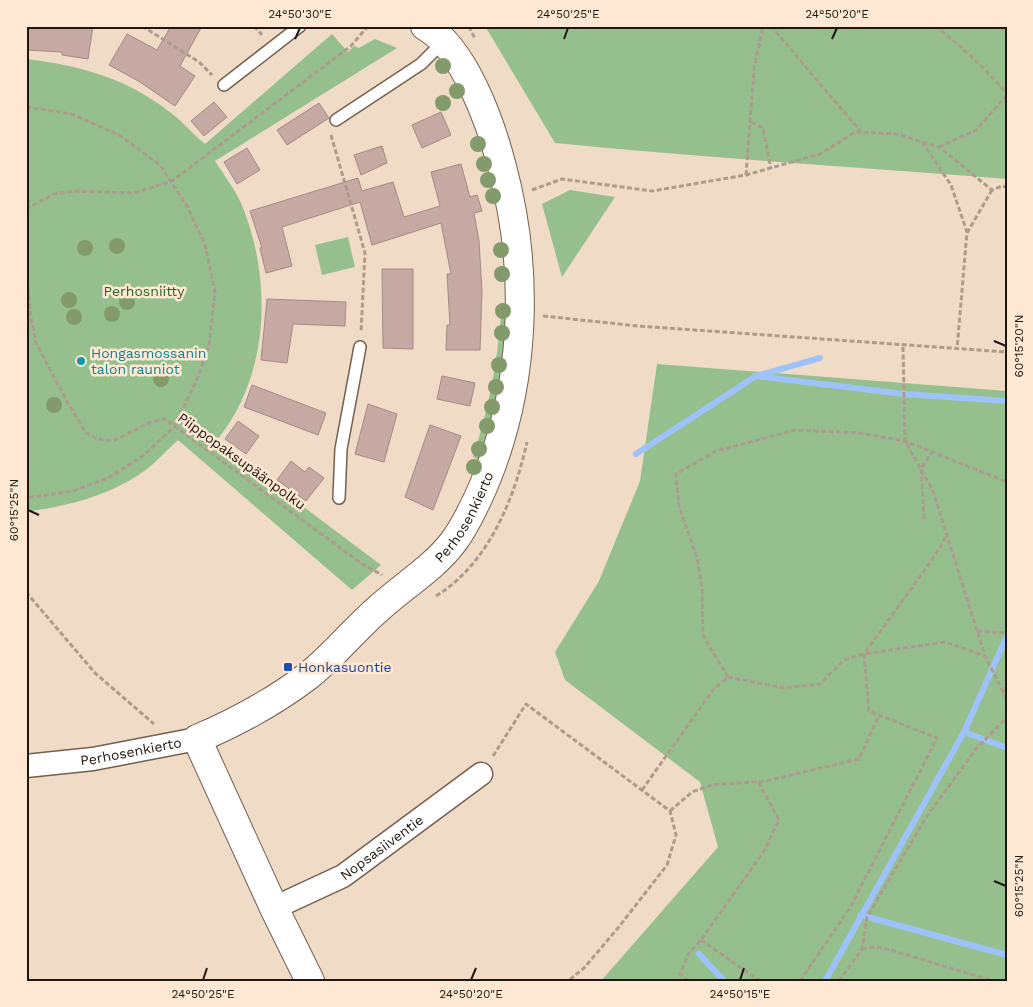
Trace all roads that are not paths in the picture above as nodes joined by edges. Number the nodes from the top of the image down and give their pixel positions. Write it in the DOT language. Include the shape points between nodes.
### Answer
graph roads {
  1 [pos="300,26"];
  2 [pos="435,34"];
  3 [pos="224,85"];
  4 [pos="336,120"];
  5 [pos="360,347"];
  6 [pos="339,498"];
  7 [pos="197,739"];
  8 [pos="26,766"];
  9 [pos="481,774"];
  10 [pos="274,908"];
  11 [pos="310,981"];
  1 -- 3 [label="lane"];
  2 -- 4 [label="lane" via="421,64"];
  2 -- 7 [label="street, Perhosenkierto" via="456,57 477,97 496,147 509,194 519,265 516,367 508,411 492,465 475,505 453,542 390,582 379,608 309,675 268,704"];
  5 -- 6 [label="lane" via="341,449"];
  7 -- 8 [label="street, Perhosenkierto" via="93,759"];
  7 -- 10 [label="street"];
  9 -- 10 [label="street, Nopsasiiventie" via="343,876"];
  10 -- 11 [label="street"];
}
